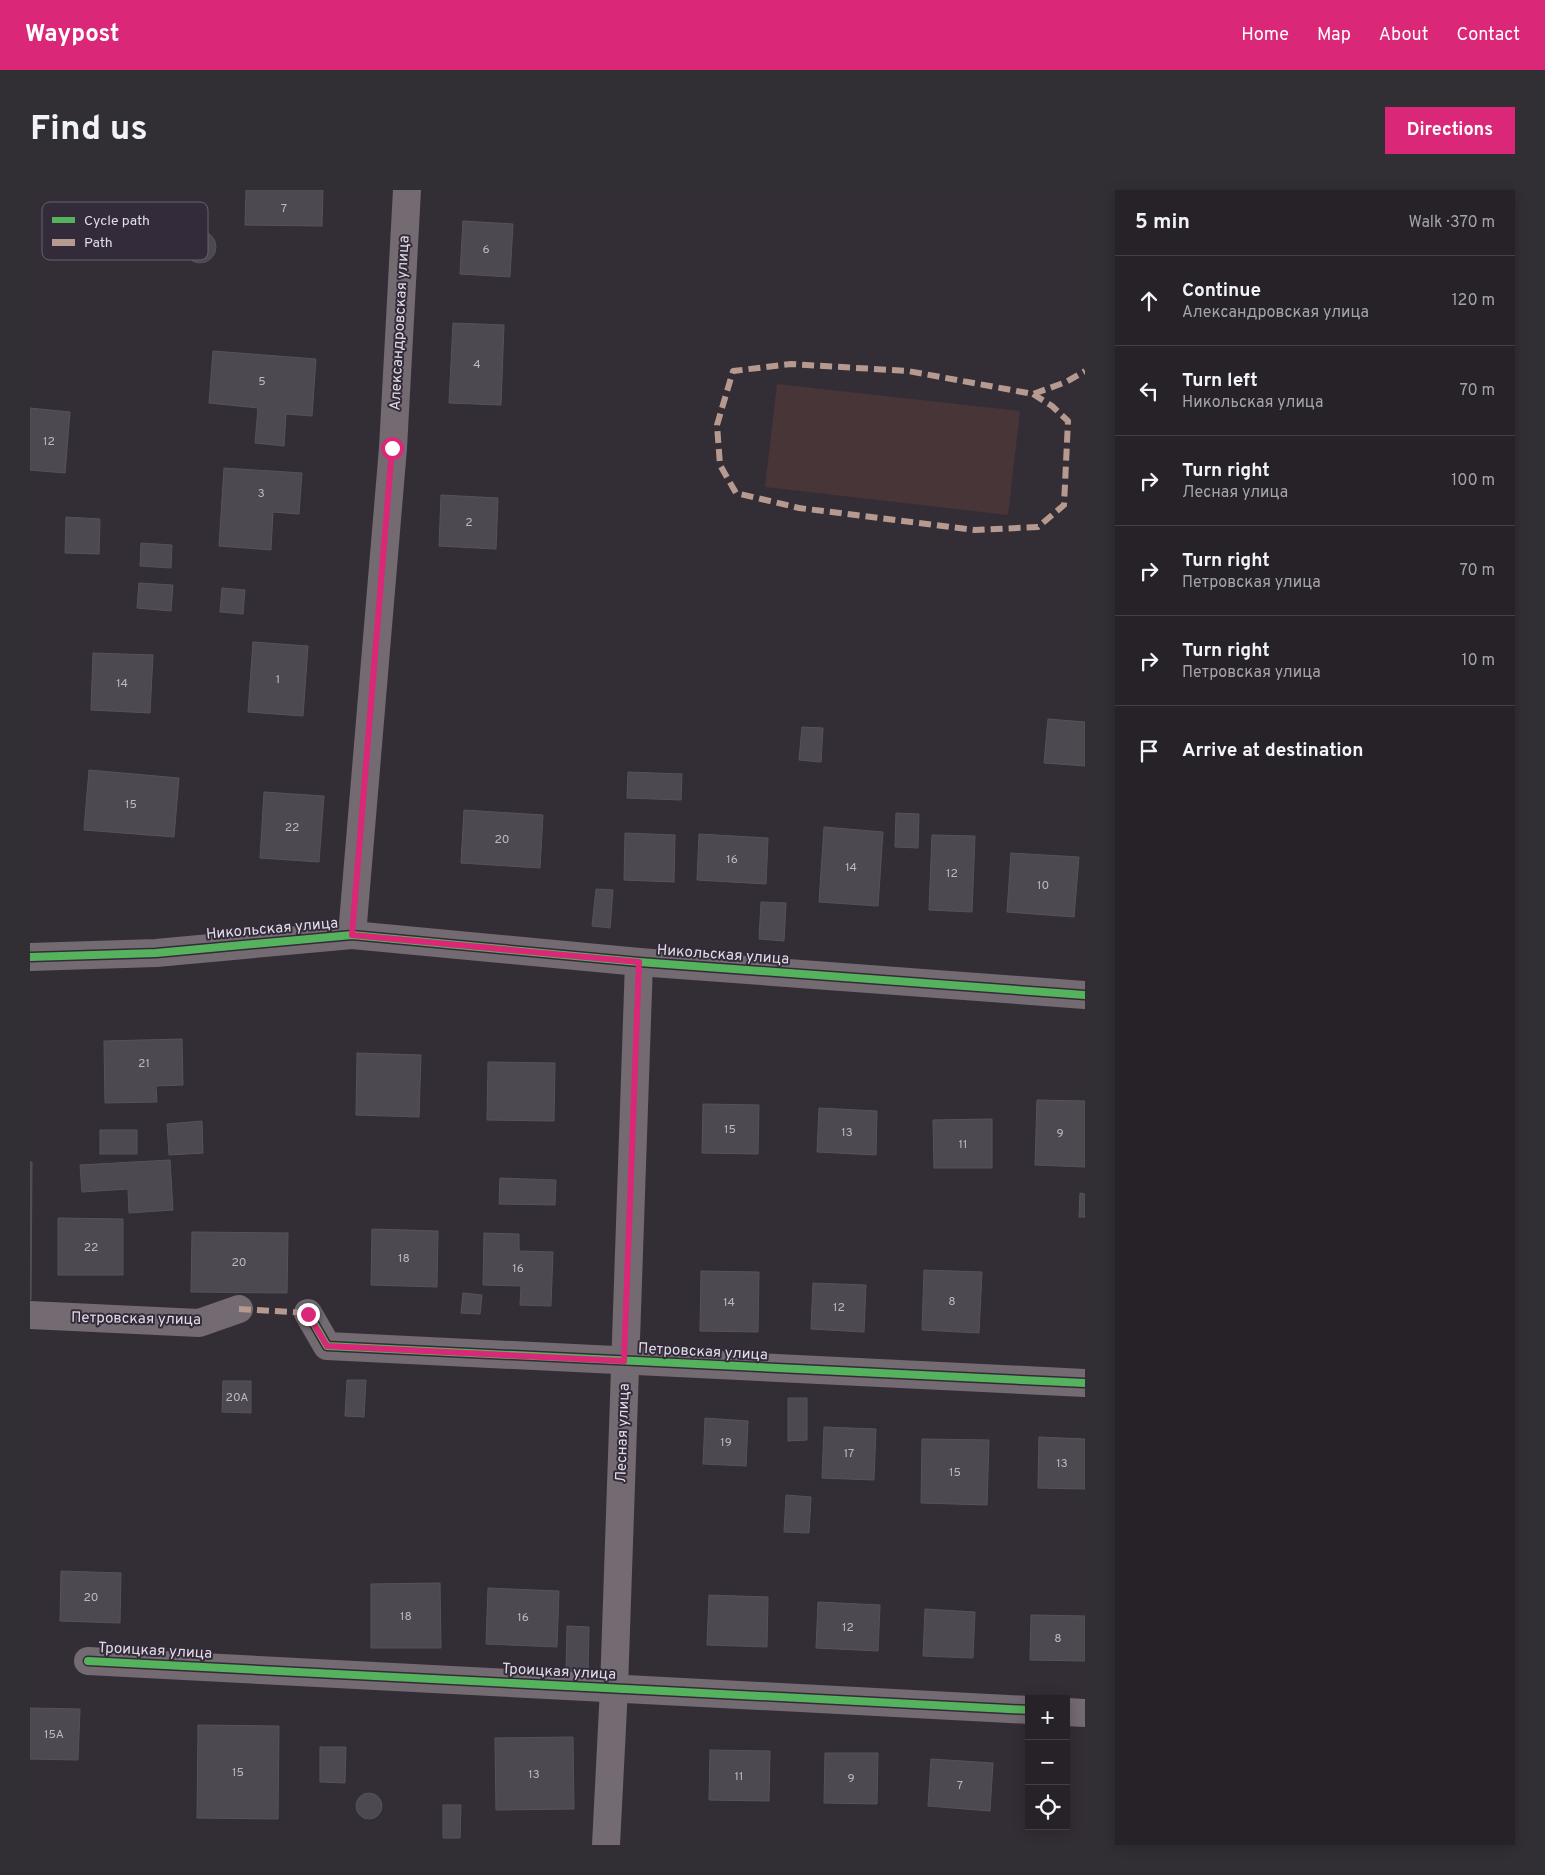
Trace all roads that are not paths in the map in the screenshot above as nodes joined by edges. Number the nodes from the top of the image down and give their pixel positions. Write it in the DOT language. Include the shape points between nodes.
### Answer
graph roads {
  1 [pos="406,190"];
  2 [pos="352,935"];
  3 [pos="30,957"];
  4 [pos="639,962"];
  5 [pos="1085,995"];
  6 [pos="239,1309"];
  7 [pos="308,1314"];
  8 [pos="30,1315"];
  9 [pos="624,1361"];
  10 [pos="1085,1383"];
  11 [pos="88,1661"];
  12 [pos="614,1688"];
  13 [pos="1025,1710"];
  14 [pos="1070,1712"];
  15 [pos="1085,1713"];
  16 [pos="606,1845"];
  1 -- 2 [label="street, Александровская улица" via="392,448"];
  2 -- 3 [label="street, Никольская улица" via="156,953"];
  2 -- 4 [label="street, Никольская улица"];
  4 -- 5 [label="street, Никольская улица"];
  4 -- 9 [label="street, Лесная улица"];
  6 -- 8 [label="street, Петровская улица" via="199,1323"];
  7 -- 9 [label="street, Петровская улица" via="327,1346"];
  9 -- 10 [label="street, Петровская улица"];
  9 -- 12 [label="street, Лесная улица"];
  11 -- 12 [label="street, Троицкая улица"];
  12 -- 13 [label="street, Троицкая улица"];
  12 -- 16 [label="street, Лесная улица"];
  14 -- 15 [label="street"];
}
